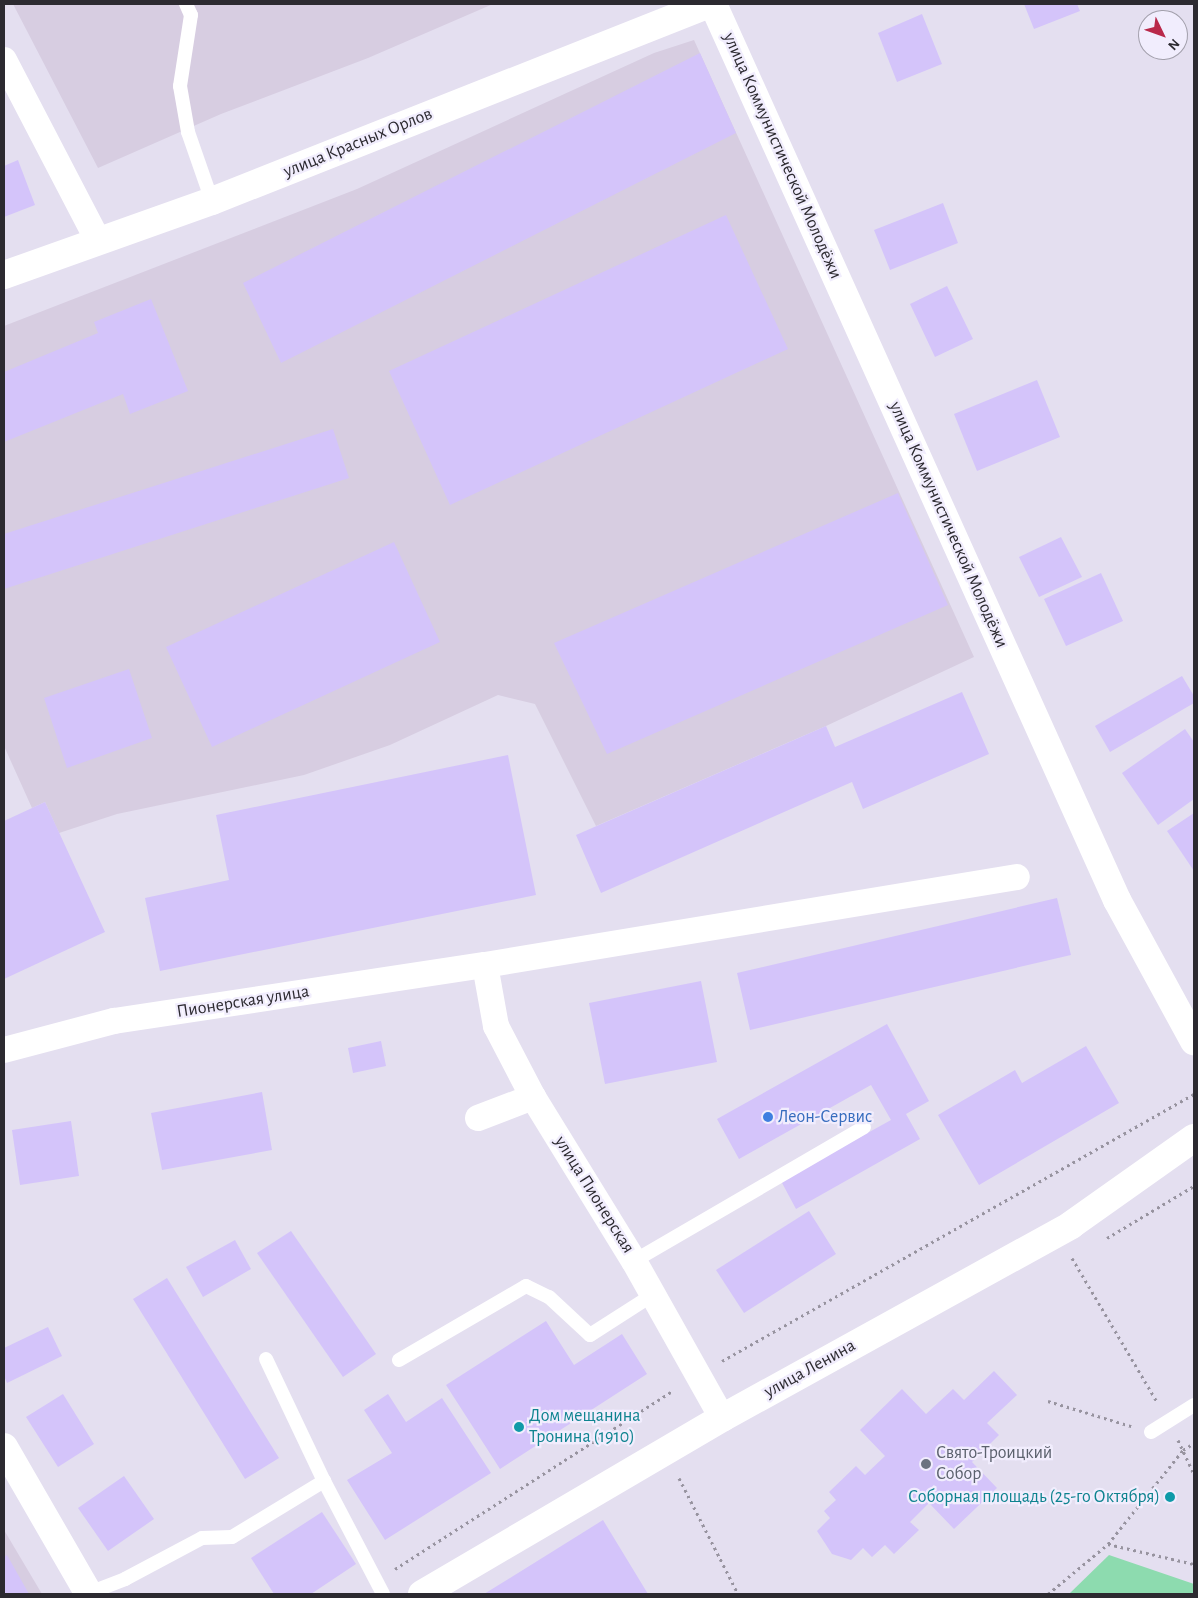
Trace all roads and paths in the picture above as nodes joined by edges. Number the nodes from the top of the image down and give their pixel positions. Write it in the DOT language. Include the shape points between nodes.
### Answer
graph roads {
  1 [pos="186,4"];
  2 [pos="711,4"];
  3 [pos="4,60"];
  4 [pos="212,201"];
  5 [pos="98,240"];
  6 [pos="4,275"];
  7 [pos="1017,877"];
  8 [pos="485,965"];
  9 [pos="1194,1041"];
  10 [pos="4,1050"];
  11 [pos="1194,1094"];
  12 [pos="533,1097"];
  13 [pos="478,1118"];
  14 [pos="864,1127"];
  15 [pos="1194,1138"];
  16 [pos="1072,1258"];
  17 [pos="634,1260"];
  18 [pos="651,1296"];
  19 [pos="266,1359"];
  20 [pos="399,1360"];
  21 [pos="700,1374"];
  22 [pos="1048,1402"];
  23 [pos="1194,1405"];
  24 [pos="722,1418"];
  25 [pos="1168,1421"];
  26 [pos="1151,1432"];
  27 [pos="1194,1443"];
  28 [pos="4,1448"];
  29 [pos="1183,1450"];
  30 [pos="1194,1474"];
  31 [pos="679,1478"];
  32 [pos="324,1481"];
  33 [pos="1108,1544"];
  34 [pos="1194,1564"];
  35 [pos="376,1581"];
  36 [pos="434,1591"];
  37 [pos="89,1594"];
  38 [pos="383,1594"];
  39 [pos="738,1594"];
  40 [pos="1048,1594"];
  1 -- 4 [label="lane" via="191,15 180,86 188,132"];
  2 -- 4 [label="street, улица Красных Орлов"];
  2 -- 9 [label="street, улица Коммунистической Молодёжи" via="1117,900"];
  3 -- 5 [label="street"];
  4 -- 5 [label="street, улица Красных Орлов"];
  5 -- 6 [label="street, улица Красных Орлов"];
  7 -- 8 [label="street, Пионерская улица"];
  8 -- 10 [label="street, Пионерская улица" via="114,1022"];
  8 -- 12 [label="street, улица Пионерская" via="496,1026"];
  11 -- 21 [label="path"];
  12 -- 13 [label="street"];
  12 -- 17 [label="street, улица Пионерская"];
  14 -- 17 [label="lane"];
  15 -- 24 [label="street, улица Ленина" via="1071,1225"];
  16 -- 25 [label="path"];
  17 -- 18 [label="street, улица Пионерская"];
  18 -- 20 [label="lane" via="590,1335 549,1297 526,1286"];
  18 -- 21 [label="street, улица Пионерская"];
  19 -- 32 [label="lane"];
  21 -- 24 [label="street, улица Пионерская"];
  21 -- 35 [label="path"];
  22 -- 26 [label="path"];
  23 -- 25 [label="lane"];
  24 -- 36 [label="street, улица Ленина"];
  25 -- 26 [label="lane"];
  25 -- 29 [label="path"];
  27 -- 29 [label="path"];
  28 -- 37 [label="street"];
  29 -- 30 [label="path"];
  29 -- 33 [label="path"];
  31 -- 39 [label="path"];
  32 -- 35 [label="lane"];
  32 -- 37 [label="lane" via="232,1537 202,1538 125,1579"];
  33 -- 34 [label="path"];
  33 -- 40 [label="path"];
  35 -- 38 [label="lane"];
}
